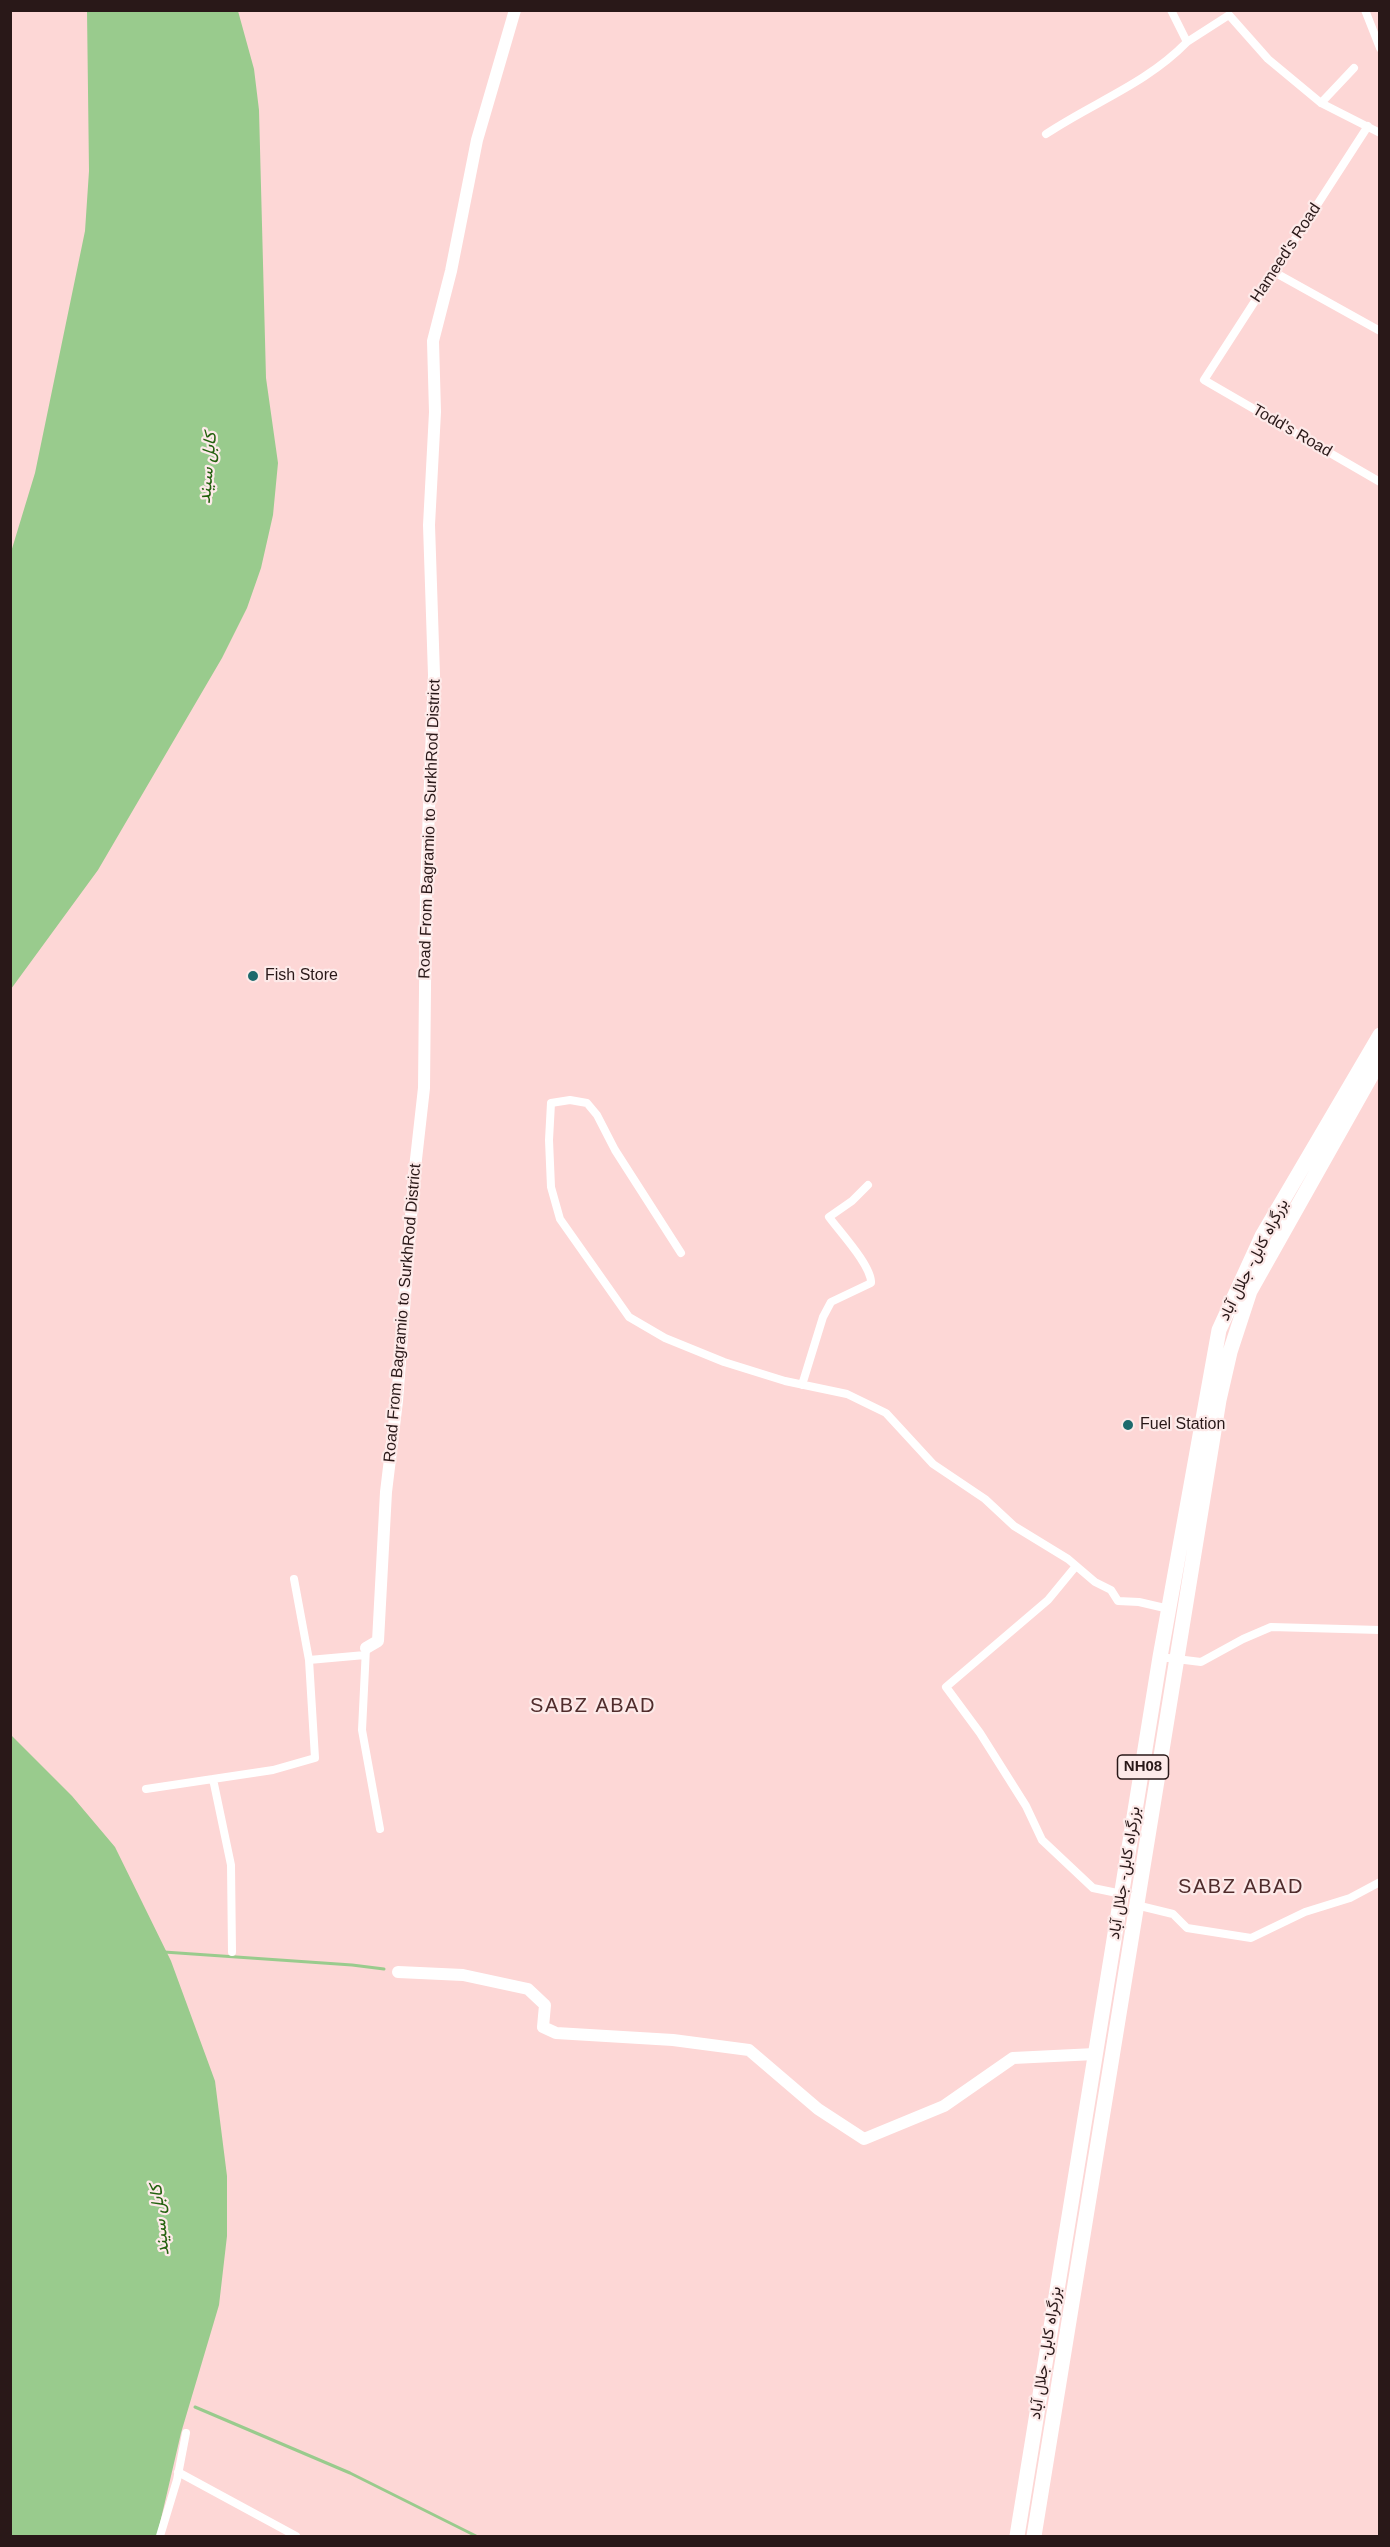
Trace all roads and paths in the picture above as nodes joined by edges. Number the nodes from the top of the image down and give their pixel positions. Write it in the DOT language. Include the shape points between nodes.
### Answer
graph roads {
  1 [pos="515,10"];
  2 [pos="1171,10"];
  3 [pos="1365,10"];
  4 [pos="1187,42"];
  5 [pos="1380,48"];
  6 [pos="1354,68"];
  7 [pos="1321,103"];
  8 [pos="1368,126"];
  9 [pos="1380,133"];
  10 [pos="1047,134"];
  11 [pos="1274,272"];
  12 [pos="1380,331"];
  13 [pos="1204,380"];
  14 [pos="1380,482"];
  15 [pos="1380,1035"];
  16 [pos="1380,1060"];
  17 [pos="868,1185"];
  18 [pos="681,1253"];
  19 [pos="802,1385"];
  20 [pos="1076,1566"];
  21 [pos="294,1579"];
  22 [pos="1168,1609"];
  23 [pos="1380,1630"];
  24 [pos="366,1651"];
  25 [pos="1160,1657"];
  26 [pos="1177,1659"];
  27 [pos="309,1660"];
  28 [pos="213,1779"];
  29 [pos="146,1789"];
  30 [pos="380,1828"];
  31 [pos="1380,1882"];
  32 [pos="1122,1894"];
  33 [pos="1136,1905"];
  34 [pos="232,1952"];
  35 [pos="398,1972"];
  36 [pos="1095,2054"];
  37 [pos="186,2433"];
  38 [pos="178,2472"];
  39 [pos="160,2536"];
  40 [pos="296,2536"];
  41 [pos="1017,2536"];
  42 [pos="1034,2536"];
  1 -- 24 [label="street, Road From Bagramio to SurkhRod District" via="477,140 433,341 435,412 429,525 435,675 426,889 424,1088 398,1401 386,1492 378,1641"];
  2 -- 4 [label="street"];
  3 -- 5 [label="street"];
  4 -- 7 [label="street" via="1229,15 1268,59"];
  4 -- 10 [label="street" via="1166,63 1116,96 1077,114"];
  6 -- 7 [label="street"];
  7 -- 8 [label="street"];
  8 -- 9 [label="street"];
  8 -- 11 [label="street, Hameed's Road"];
  11 -- 12 [label="street"];
  11 -- 13 [label="street, Hameed's Road"];
  13 -- 14 [label="street, Todd's Road"];
  15 -- 22 [label="highway, بزرگراه کابل- جلال آباد / NH08" via="1262,1236 1219,1330"];
  16 -- 26 [label="highway, بزرگراه کابل- جلال آباد / NH08" via="1250,1291 1219,1400"];
  17 -- 19 [label="street" via="829,1217 856,1252 871,1282 831,1302"];
  18 -- 19 [label="street" via="597,1115 586,1103 551,1103 551,1187 560,1219 629,1317 665,1338 724,1362"];
  19 -- 20 [label="street" via="847,1394 886,1413 933,1464 985,1499 1014,1526"];
  20 -- 22 [label="street" via="1111,1590 1118,1601"];
  20 -- 32 [label="street" via="1048,1600 946,1687 980,1733 1042,1839 1093,1888"];
  21 -- 27 [label="street"];
  22 -- 25 [label="highway, بزرگراه کابل- جلال آباد / NH08"];
  23 -- 26 [label="street" via="1271,1627 1201,1662"];
  24 -- 27 [label="street"];
  24 -- 30 [label="street" via="362,1730"];
  25 -- 26 [label="street"];
  25 -- 32 [label="highway, بزرگراه کابل- جلال آباد / NH08"];
  26 -- 33 [label="highway, بزرگراه کابل- جلال آباد / NH08"];
  27 -- 28 [label="street" via="315,1758 273,1770"];
  28 -- 29 [label="street"];
  28 -- 34 [label="street" via="231,1865"];
  31 -- 33 [label="street" via="1251,1938 1187,1928 1173,1914"];
  32 -- 36 [label="highway, بزرگراه کابل- جلال آباد / NH08"];
  33 -- 42 [label="highway, بزرگراه کابل- جلال آباد / NH08"];
  35 -- 36 [label="street" via="463,1975 528,1989 545,2004 543,2027 556,2033 673,2040 749,2050 818,2109 864,2139 944,2106 1013,2058"];
  36 -- 41 [label="highway, بزرگراه کابل- جلال آباد / NH08"];
  37 -- 38 [label="street"];
  38 -- 39 [label="street"];
  38 -- 40 [label="street"];
}
